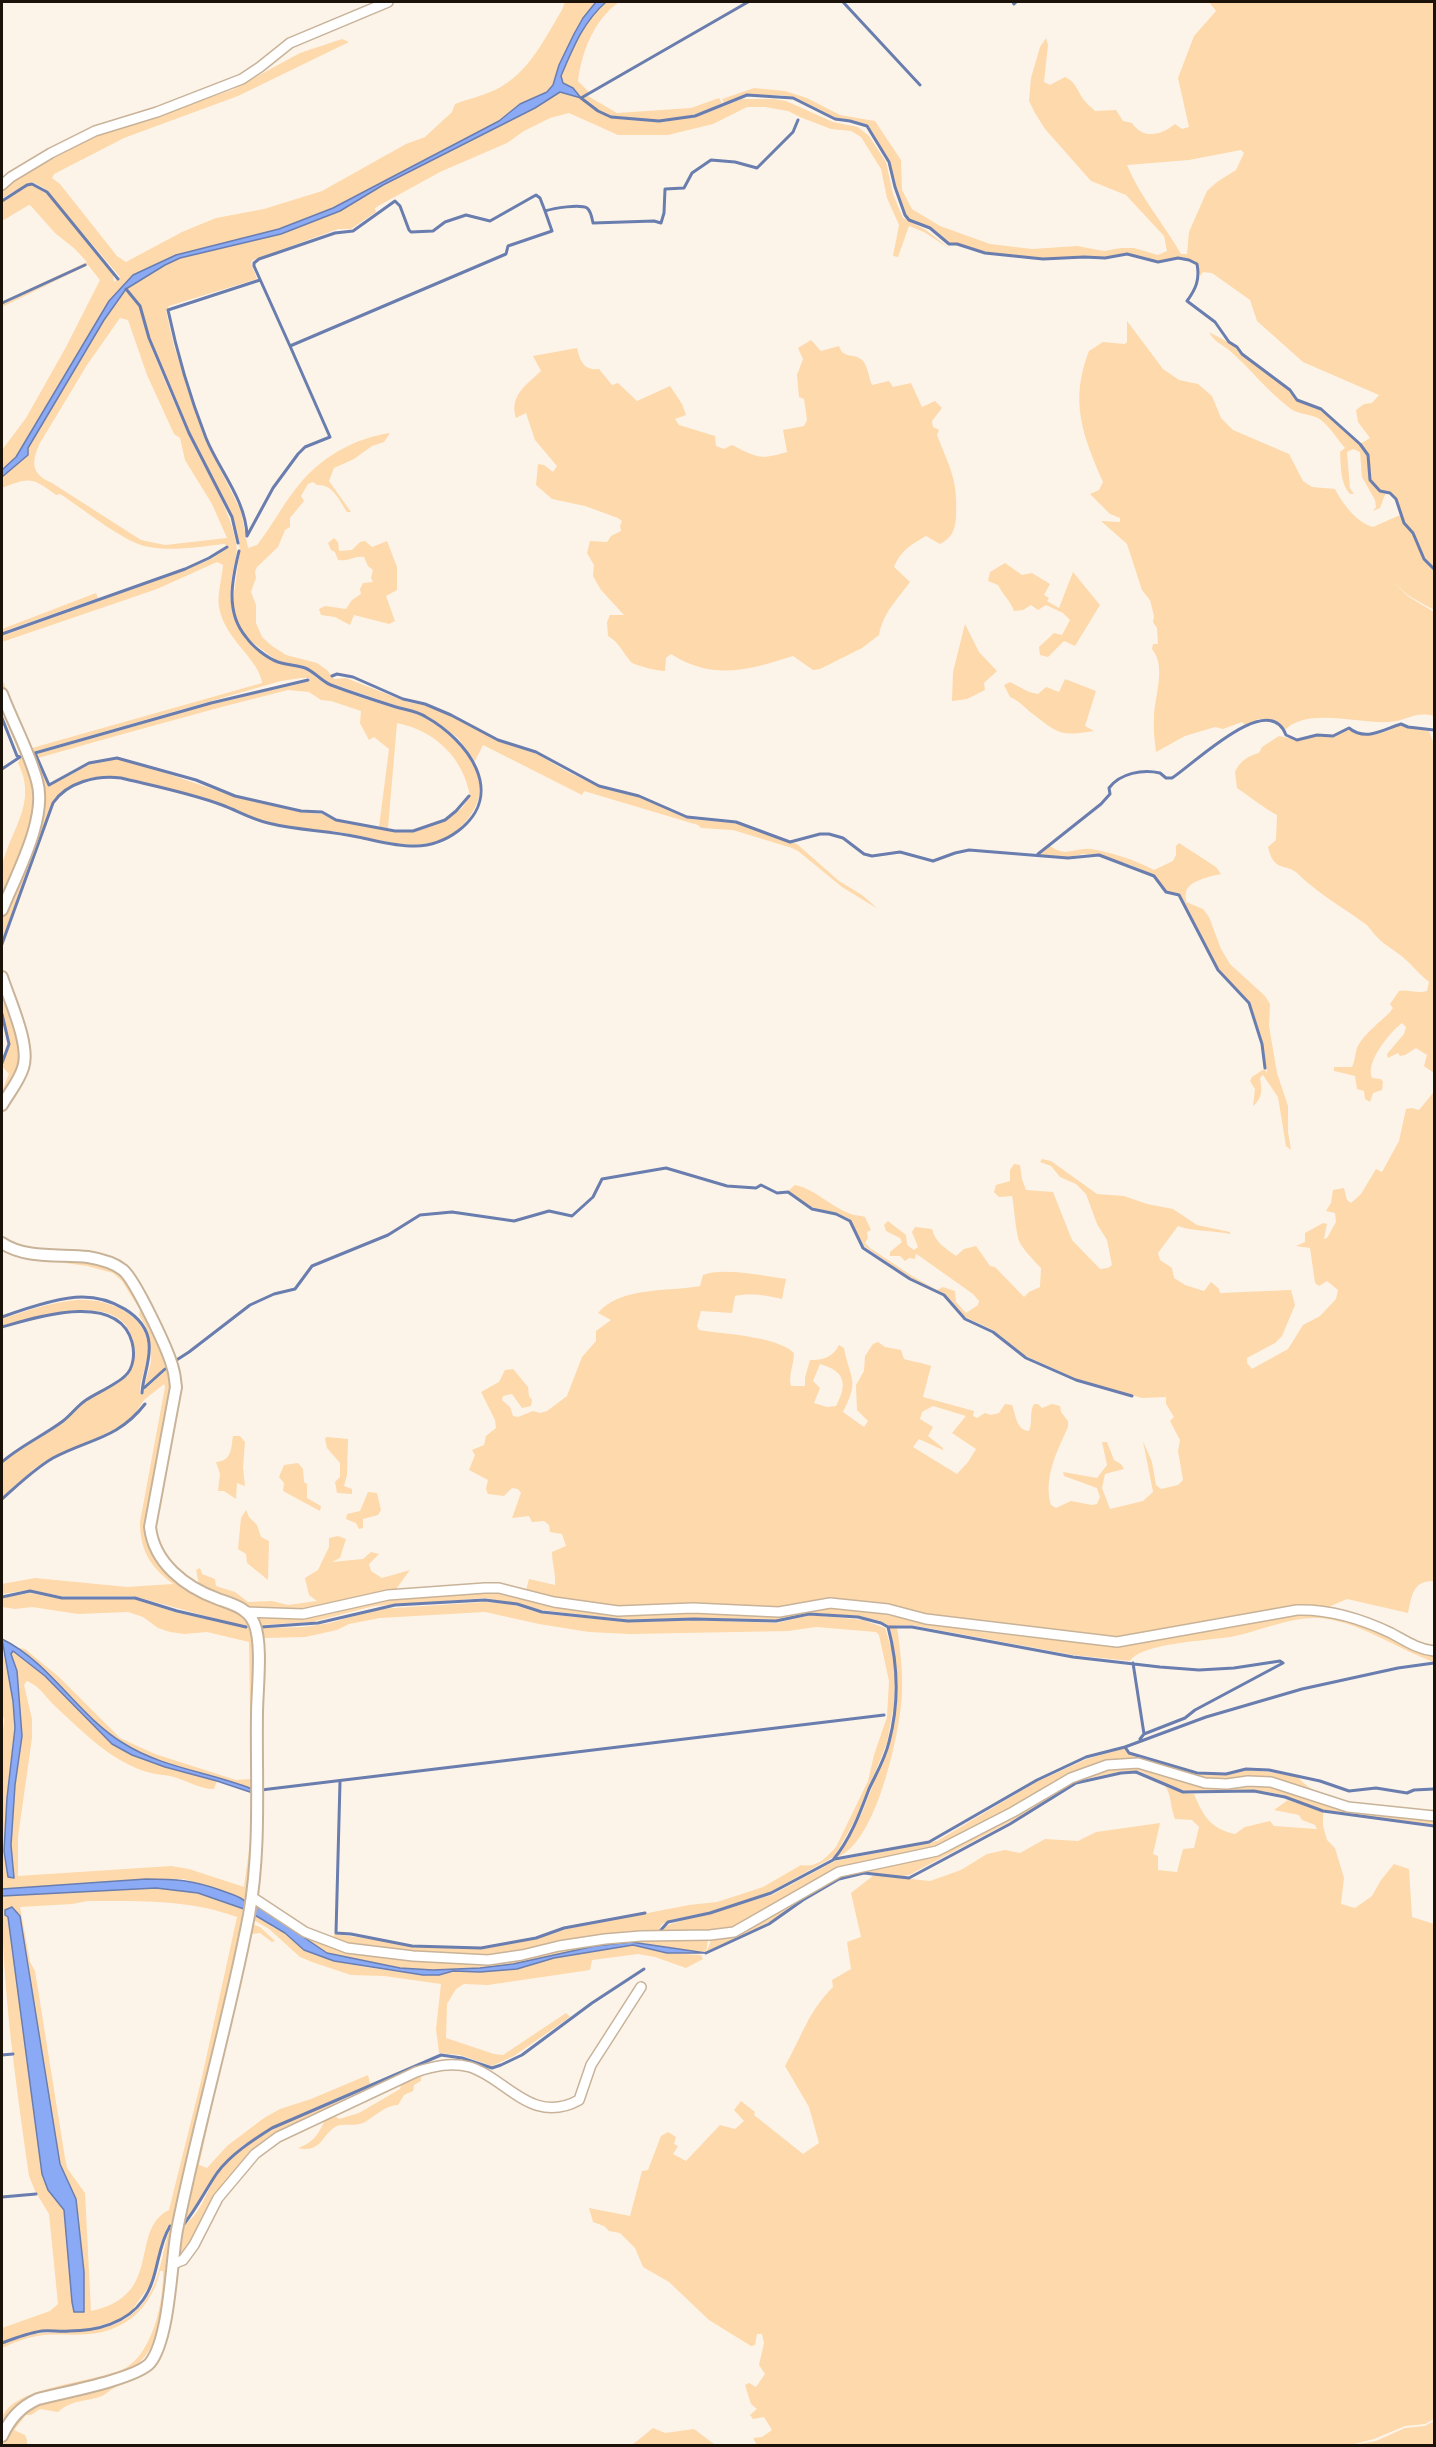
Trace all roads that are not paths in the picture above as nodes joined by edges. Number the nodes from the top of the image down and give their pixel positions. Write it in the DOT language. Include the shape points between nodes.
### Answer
graph roads {
  1 [pos="388,2"];
  2 [pos="2,185"];
  3 [pos="2,694"];
  4 [pos="2,910"];
  5 [pos="2,977"];
  6 [pos="2,1104"];
  7 [pos="2,1243"];
  8 [pos="245,1612"];
  9 [pos="1434,1651"];
  10 [pos="1434,1816"];
  11 [pos="252,1897"];
  12 [pos="641,1987"];
  13 [pos="173,2264"];
  14 [pos="2,2436"];
  1 -- 2 [label="street" via="290,43 242,79 92,132"];
  3 -- 4 [label="street" via="38,782 40,800 27,848"];
  5 -- 6 [label="street" via="25,1060"];
  7 -- 8 [label="street" via="32,1253 108,1262 124,1270 133,1281 173,1369 176,1387 150,1527 152,1543 179,1578"];
  8 -- 9 [label="street" via="303,1614 388,1595 485,1587 618,1611 693,1608 779,1612 830,1603 1117,1642 1297,1610 1326,1610 1390,1633 1415,1647"];
  8 -- 11 [label="street" via="254,1623 258,1643 259,1795"];
  10 -- 11 [label="street" via="1348,1807 1271,1782 1205,1783 1138,1763 1107,1765 1071,1778 937,1851 839,1872 734,1932 605,1939 488,1960 347,1948 305,1932"];
  11 -- 13 [label="street" via="177,2231"];
  12 -- 13 [label="street" via="591,2065 579,2100 559,2107 521,2100 473,2068 460,2064 416,2072 278,2137 255,2154 218,2198 183,2260"];
  13 -- 14 [label="street" via="159,2343 149,2363 126,2376 26,2404 10,2419"];
}
